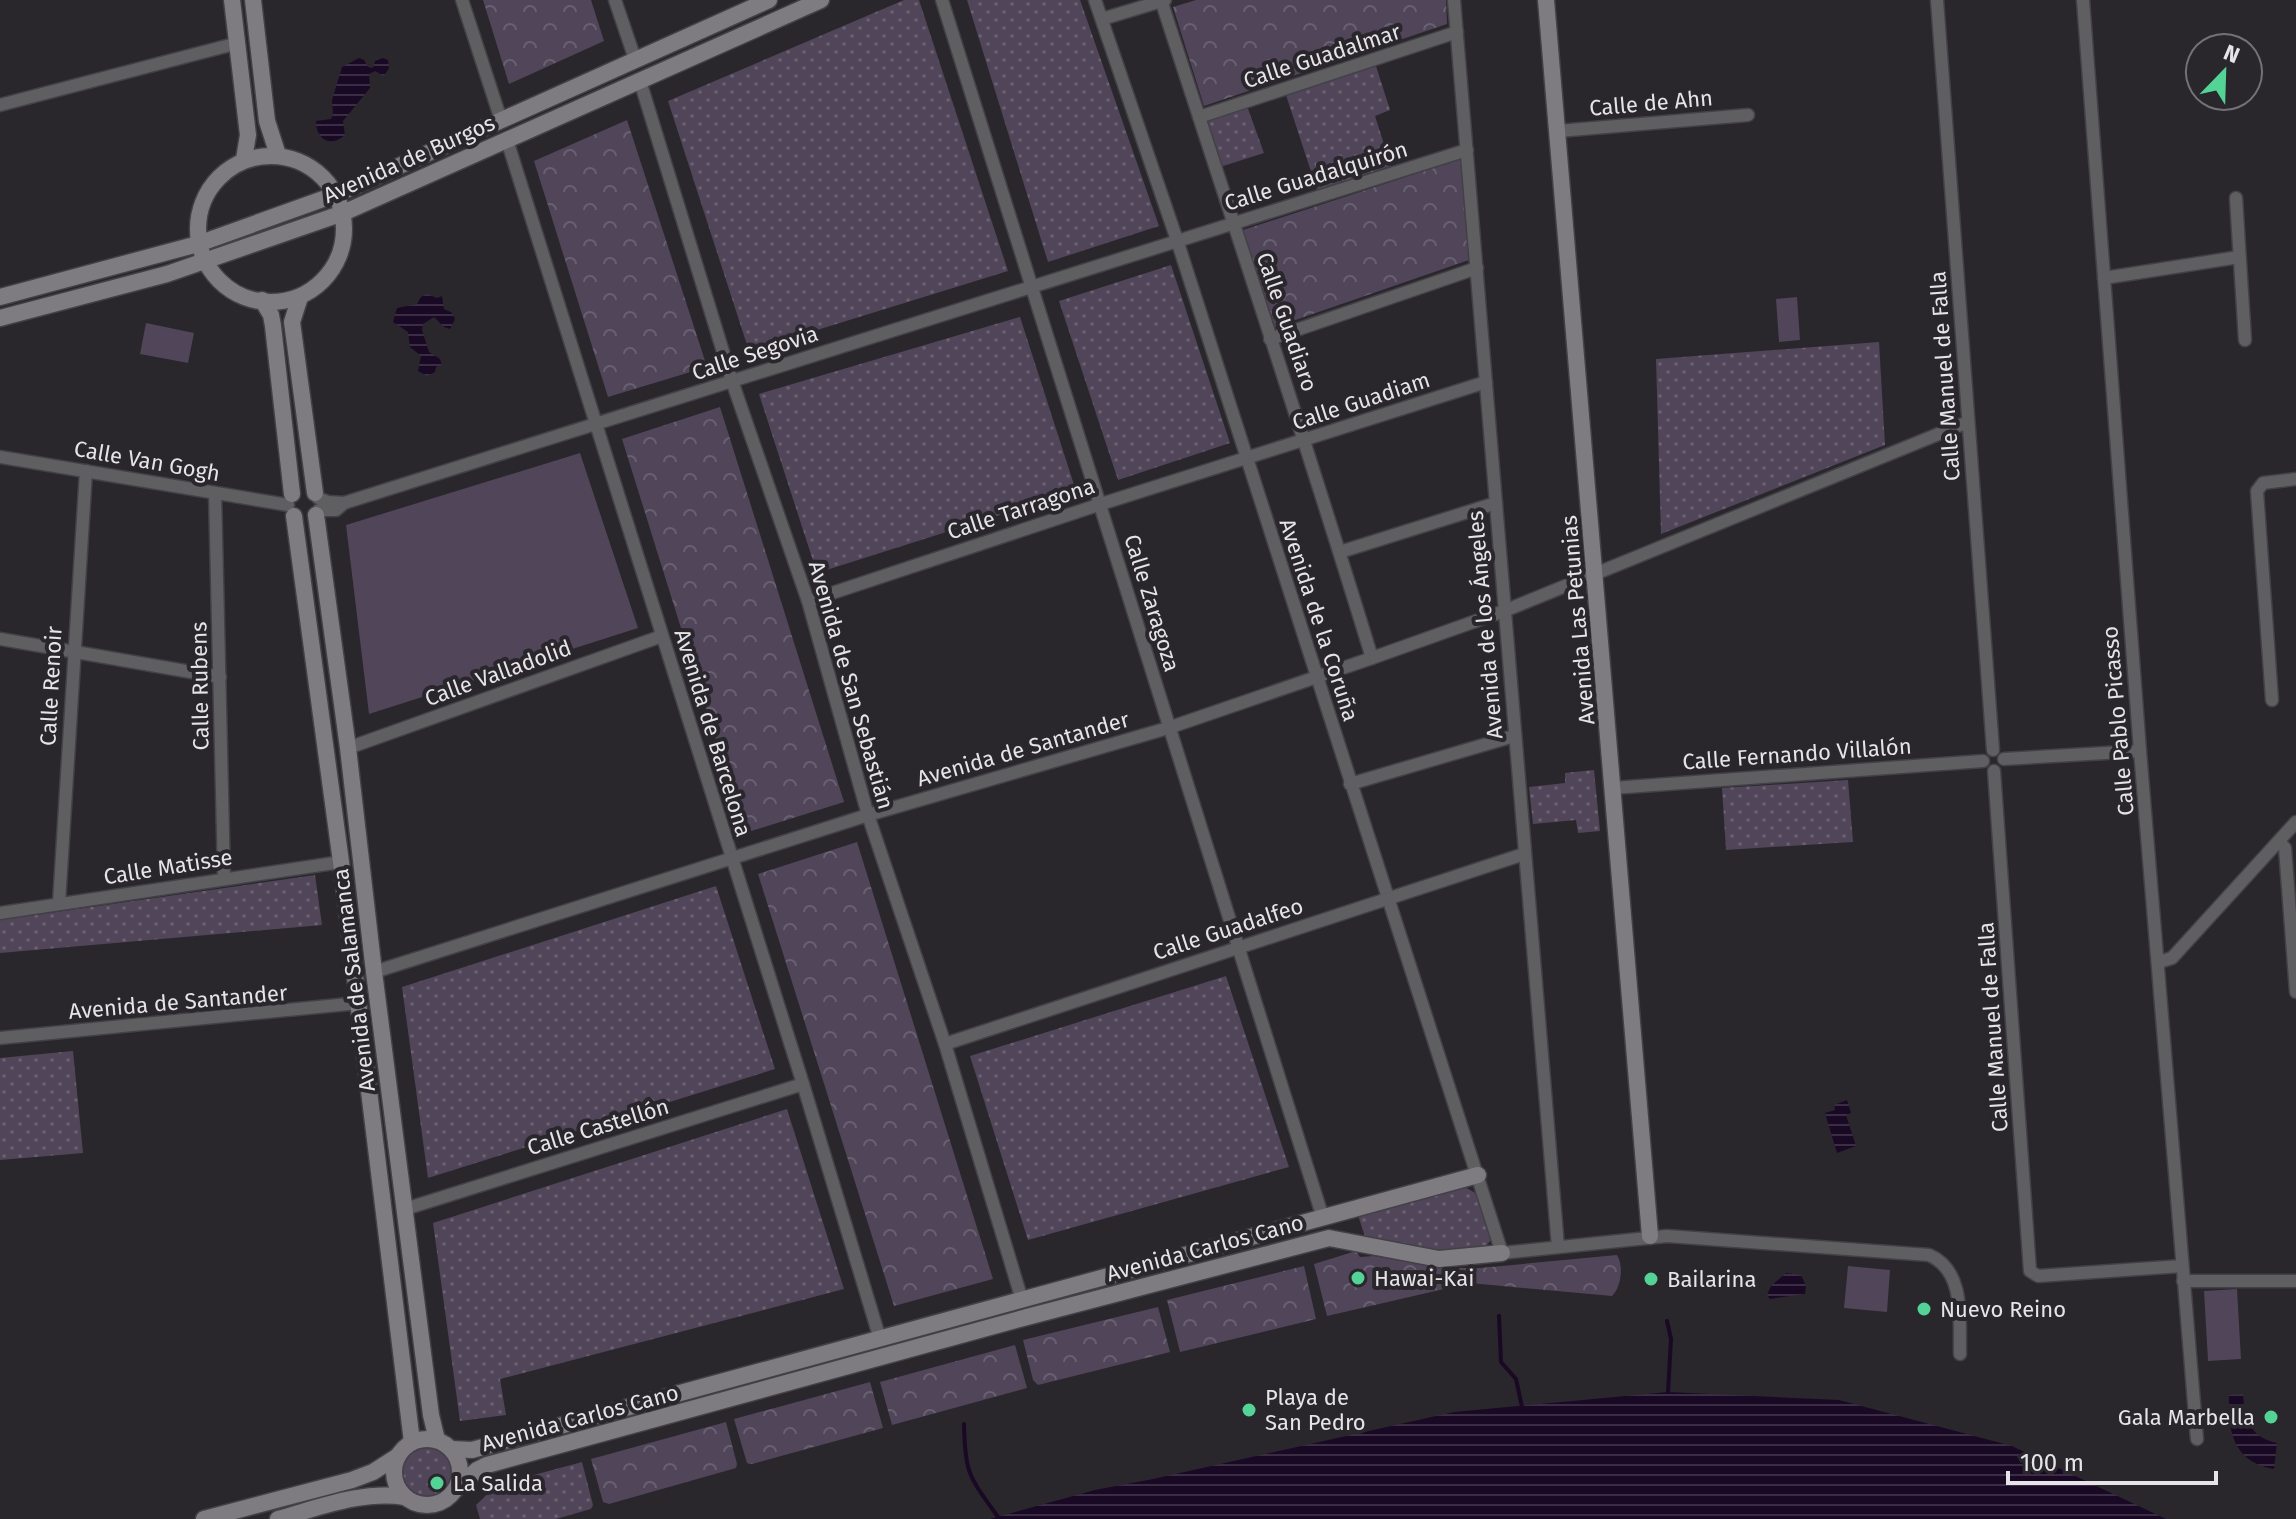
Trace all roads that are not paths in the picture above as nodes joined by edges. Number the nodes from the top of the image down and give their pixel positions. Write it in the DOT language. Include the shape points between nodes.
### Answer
graph roads {
  1 [pos="232,0"];
  2 [pos="253,0"];
  3 [pos="462,0"];
  4 [pos="615,0"];
  5 [pos="769,0"];
  6 [pos="821,0"];
  7 [pos="942,0"];
  8 [pos="1095,0"];
  9 [pos="1163,0"];
  10 [pos="1454,0"];
  11 [pos="1546,0"];
  12 [pos="1937,0"];
  13 [pos="2083,0"];
  14 [pos="1102,19"];
  15 [pos="1457,32"];
  16 [pos="238,43"];
  17 [pos="635,59"];
  18 [pos="640,81"];
  19 [pos="0,105"];
  20 [pos="1748,115"];
  21 [pos="1199,117"];
  22 [pos="501,120"];
  23 [pos="1558,131"];
  24 [pos="507,140"];
  25 [pos="1467,150"];
  26 [pos="278,155"];
  27 [pos="244,159"];
  28 [pos="337,194"];
  29 [pos="2236,198"];
  30 [pos="343,213"];
  31 [pos="1233,224"];
  32 [pos="1177,240"];
  33 [pos="198,244"];
  34 [pos="2239,257"];
  35 [pos="203,263"];
  36 [pos="1477,268"];
  37 [pos="2104,278"];
  38 [pos="1033,287"];
  39 [pos="0,297"];
  40 [pos="300,297"];
  41 [pos="262,300"];
  42 [pos="0,318"];
  43 [pos="1270,339"];
  44 [pos="2245,340"];
  45 [pos="732,381"];
  46 [pos="1486,382"];
  47 [pos="1968,422"];
  48 [pos="595,425"];
  49 [pos="1305,440"];
  50 [pos="0,457"];
  51 [pos="1247,459"];
  52 [pos="86,471"];
  53 [pos="2296,479"];
  54 [pos="215,493"];
  55 [pos="1496,503"];
  56 [pos="317,504"];
  57 [pos="1101,504"];
  58 [pos="291,505"];
  59 [pos="1340,552"];
  60 [pos="1596,573"];
  61 [pos="808,601"];
  62 [pos="1504,611"];
  63 [pos="662,636"];
  64 [pos="0,639"];
  65 [pos="73,651"];
  66 [pos="1372,658"];
  67 [pos="220,677"];
  68 [pos="1316,678"];
  69 [pos="2272,700"];
  70 [pos="1168,728"];
  71 [pos="1514,736"];
  72 [pos="348,748"];
  73 [pos="1993,750"];
  74 [pos="2140,751"];
  75 [pos="2004,759"];
  76 [pos="1983,761"];
  77 [pos="1994,771"];
  78 [pos="1350,784"];
  79 [pos="1613,788"];
  80 [pos="868,815"];
  81 [pos="2296,822"];
  82 [pos="2279,842"];
  83 [pos="1524,854"];
  84 [pos="731,859"];
  85 [pos="341,862"];
  86 [pos="224,878"];
  87 [pos="1388,899"];
  88 [pos="59,903"];
  89 [pos="0,913"];
  90 [pos="1238,946"];
  91 [pos="2159,962"];
  92 [pos="374,972"];
  93 [pos="2296,992"];
  94 [pos="359,1003"];
  95 [pos="0,1038"];
  96 [pos="945,1044"];
  97 [pos="803,1084"];
  98 [pos="1478,1175"];
  99 [pos="405,1209"];
  100 [pos="1323,1218"];
  101 [pos="1650,1236"];
  102 [pos="1558,1247"];
  103 [pos="1502,1253"];
  104 [pos="2182,1266"];
  105 [pos="2183,1281"];
  106 [pos="2296,1281"];
  107 [pos="1022,1300"];
  108 [pos="880,1339"];
  109 [pos="1960,1354"];
  110 [pos="2197,1439"];
  111 [pos="412,1442"];
  112 [pos="444,1444"];
  113 [pos="398,1456"];
  114 [pos="457,1488"];
  115 [pos="405,1497"];
  116 [pos="204,1519"];
  117 [pos="278,1519"];
  1 -- 16 [label="street"];
  2 -- 26 [label="street" via="267,121"];
  3 -- 22 [label="street"];
  4 -- 17 [label="street"];
  5 -- 17 [label="street, Avenida de Burgos"];
  6 -- 18 [label="street, Avenida de Burgos"];
  7 -- 38 [label="street, Calle Zaragoza"];
  8 -- 14 [label="street, Avenida de la Coruña"];
  9 -- 14 [label="street"];
  9 -- 21 [label="street, Calle Guadiaro"];
  10 -- 15 [label="street, Avenida de los Ángeles"];
  11 -- 23 [label="street, Avenida Las Petunias"];
  12 -- 47 [label="street, Calle Manuel de Falla"];
  13 -- 37 [label="street, Calle Pablo Picasso"];
  14 -- 32 [label="street, Avenida de la Coruña"];
  15 -- 21 [label="street, Calle Guadalmar"];
  15 -- 25 [label="street, Avenida de los Ángeles"];
  16 -- 19 [label="street"];
  16 -- 27 [label="street" via="248,135"];
  17 -- 22 [label="street, Avenida de Burgos"];
  18 -- 24 [label="street, Avenida de Burgos"];
  18 -- 45 [label="street, Avenida de San Sebastián"];
  20 -- 23 [label="street, Calle de Ahn"];
  21 -- 31 [label="street, Calle Guadiaro"];
  22 -- 28 [label="street, Avenida de Burgos"];
  23 -- 60 [label="street, Avenida Las Petunias"];
  24 -- 30 [label="street, Avenida de Burgos"];
  24 -- 48 [label="street, Avenida de Barcelona"];
  25 -- 31 [label="street, Calle Guadalquirón"];
  25 -- 36 [label="street, Avenida de los Ángeles"];
  26 -- 27 [label="street"];
  26 -- 28 [label="street" via="310,168"];
  27 -- 33 [label="street" via="220,176 207,196"];
  28 -- 30 [label="street"];
  28 -- 33 [label="street, Avenida de Burgos"];
  29 -- 34 [label="street"];
  30 -- 35 [label="street, Avenida de Burgos"];
  30 -- 40 [label="street" via="335,263 322,283"];
  31 -- 32 [label="street, Calle Guadalquirón"];
  31 -- 43 [label="street, Calle Guadiaro"];
  32 -- 38 [label="street, Calle Segovia"];
  32 -- 51 [label="street, Avenida de la Coruña"];
  33 -- 35 [label="street"];
  33 -- 39 [label="street, Avenida de Burgos"];
  34 -- 37 [label="street"];
  34 -- 44 [label="street"];
  35 -- 41 [label="street" via="225,285"];
  35 -- 42 [label="street, Avenida de Burgos"];
  36 -- 43 [label="street"];
  36 -- 46 [label="street, Avenida de los Ángeles"];
  37 -- 74 [label="street, Calle Pablo Picasso"];
  38 -- 45 [label="street, Calle Segovia"];
  38 -- 57 [label="street, Calle Zaragoza"];
  40 -- 41 [label="street"];
  40 -- 56 [label="street, Avenida de Salamanca" via="292,322"];
  41 -- 58 [label="street, Avenida de Salamanca" via="273,326"];
  43 -- 49 [label="street, Calle Guadiaro"];
  45 -- 48 [label="street, Calle Segovia"];
  45 -- 61 [label="street, Avenida de San Sebastián"];
  46 -- 49 [label="street, Calle Guadiam"];
  46 -- 55 [label="street, Avenida de los Ángeles"];
  47 -- 60 [label="street, Avenida de Santander"];
  47 -- 73 [label="street, Calle Manuel de Falla"];
  48 -- 56 [label="street, Calle Segovia" via="344,503 336,510"];
  48 -- 63 [label="street, Avenida de Barcelona"];
  49 -- 51 [label="street, Calle Guadiam"];
  49 -- 59 [label="street, Calle Guadiaro"];
  50 -- 52 [label="street, Calle Van Gogh"];
  51 -- 57 [label="street, Calle Tarragona"];
  51 -- 68 [label="street, Avenida de la Coruña"];
  52 -- 54 [label="street, Calle Van Gogh"];
  52 -- 65 [label="street, Calle Renoir"];
  53 -- 69 [label="street" via="2258,487"];
  54 -- 58 [label="street, Calle Van Gogh"];
  54 -- 67 [label="street, Calle Rubens"];
  55 -- 59 [label="street"];
  55 -- 62 [label="street, Avenida de los Ángeles"];
  56 -- 58 [label="street" via="305,520"];
  56 -- 58 [label="street" via="303,489"];
  56 -- 72 [label="street, Avenida de Salamanca"];
  57 -- 61 [label="street, Calle Tarragona"];
  57 -- 70 [label="street, Calle Zaragoza"];
  58 -- 85 [label="street, Avenida de Salamanca"];
  59 -- 66 [label="street, Calle Guadiaro"];
  60 -- 62 [label="street, Avenida de Santander"];
  60 -- 79 [label="street, Avenida Las Petunias"];
  61 -- 80 [label="street, Avenida de San Sebastián"];
  62 -- 66 [label="street, Avenida de Santander"];
  62 -- 71 [label="street, Avenida de los Ángeles"];
  63 -- 72 [label="street, Calle Valladolid"];
  63 -- 84 [label="street, Avenida de Barcelona"];
  64 -- 65 [label="street"];
  65 -- 67 [label="street"];
  65 -- 88 [label="street, Calle Renoir"];
  66 -- 68 [label="street, Avenida de Santander"];
  67 -- 86 [label="street, Calle Rubens"];
  68 -- 70 [label="street, Avenida de Santander"];
  68 -- 78 [label="street, Avenida de la Coruña"];
  70 -- 80 [label="street, Avenida de Santander"];
  70 -- 90 [label="street, Calle Zaragoza"];
  71 -- 78 [label="street"];
  71 -- 83 [label="street, Avenida de los Ángeles"];
  72 -- 92 [label="street, Avenida de Salamanca"];
  73 -- 75 [label="street"];
  73 -- 76 [label="street"];
  74 -- 75 [label="street"];
  74 -- 91 [label="street, Calle Pablo Picasso"];
  75 -- 77 [label="street"];
  76 -- 77 [label="street"];
  76 -- 79 [label="street, Calle Fernando Villalón"];
  77 -- 104 [label="street, Calle Manuel de Falla" via="2030,1269 2038,1276"];
  78 -- 87 [label="street, Avenida de la Coruña"];
  79 -- 101 [label="street, Avenida Las Petunias"];
  80 -- 84 [label="street, Avenida de Santander"];
  80 -- 96 [label="street, Avenida de San Sebastián"];
  81 -- 82 [label="street"];
  82 -- 91 [label="street" via="2172,958"];
  82 -- 93 [label="street" via="2285,848"];
  83 -- 87 [label="street, Calle Guadalfeo"];
  83 -- 102 [label="street, Avenida de los Ángeles"];
  84 -- 92 [label="street, Avenida de Santander"];
  84 -- 97 [label="street, Avenida de Barcelona"];
  85 -- 86 [label="street, Calle Matisse"];
  85 -- 94 [label="street, Avenida de Salamanca"];
  86 -- 88 [label="street, Calle Matisse"];
  87 -- 90 [label="street, Calle Guadalfeo"];
  87 -- 98 [label="street, Avenida de la Coruña"];
  88 -- 89 [label="street, Calle Matisse"];
  90 -- 96 [label="street, Calle Guadalfeo"];
  90 -- 100 [label="street, Calle Zaragoza"];
  91 -- 104 [label="street, Calle Pablo Picasso"];
  92 -- 99 [label="street, Avenida de Salamanca"];
  94 -- 95 [label="street, Avenida de Santander"];
  94 -- 111 [label="street, Avenida de Salamanca"];
  96 -- 107 [label="street, Avenida de San Sebastián"];
  97 -- 99 [label="street, Calle Castellón"];
  97 -- 108 [label="street, Avenida de Barcelona"];
  98 -- 100 [label="street, Avenida Carlos Cano"];
  98 -- 103 [label="street, Avenida de la Coruña"];
  99 -- 112 [label="street, Avenida de Salamanca" via="431,1415"];
  100 -- 107 [label="street, Avenida Carlos Cano"];
  101 -- 102 [label="street, Avenida Carlos Cano"];
  101 -- 109 [label="street, Avenida Carlos Cano" via="1929,1255 1946,1265 1955,1283"];
  102 -- 103 [label="street, Avenida Carlos Cano"];
  103 -- 114 [label="street, Avenida Carlos Cano" via="1439,1259 1329,1238 487,1465"];
  104 -- 105 [label="street, Calle Pablo Picasso"];
  105 -- 106 [label="street"];
  105 -- 110 [label="street, Calle Pablo Picasso"];
  107 -- 108 [label="street, Avenida Carlos Cano"];
  108 -- 112 [label="street, Avenida Carlos Cano" via="472,1450"];
  111 -- 112 [label="street"];
  111 -- 113 [label="street"];
  112 -- 114 [label="street" via="460,1467"];
  113 -- 115 [label="street" via="394,1477"];
  113 -- 116 [label="street" via="352,1480"];
  114 -- 115 [label="street" via="433,1505"];
  115 -- 117 [label="street" via="357,1498"];
}
